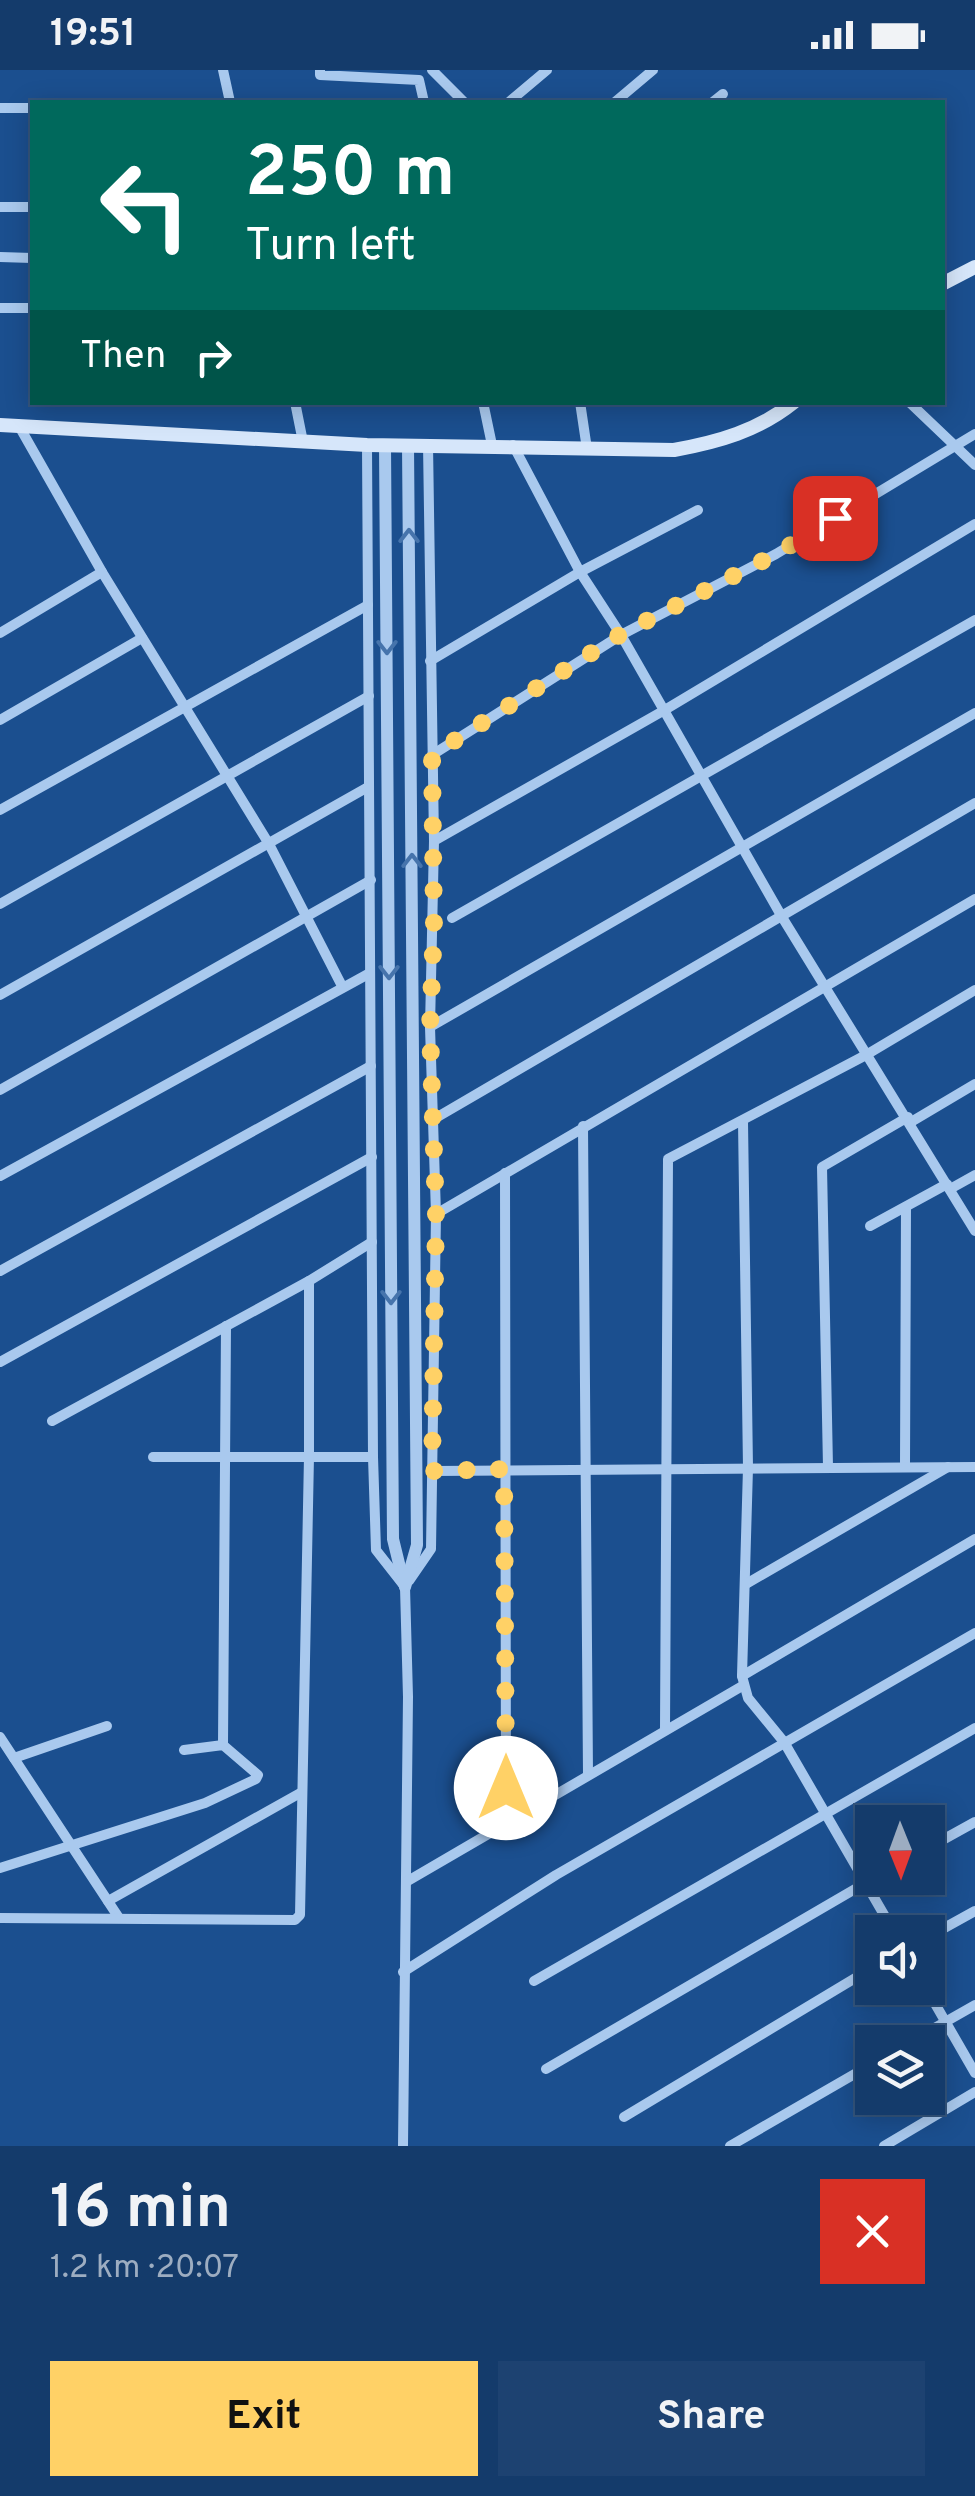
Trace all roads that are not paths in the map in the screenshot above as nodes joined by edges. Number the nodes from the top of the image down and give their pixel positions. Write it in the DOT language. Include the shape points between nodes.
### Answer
graph roads {
  1 [pos="223,70"];
  2 [pos="320,70"];
  3 [pos="432,70"];
  4 [pos="547,70"];
  5 [pos="653,70"];
  6 [pos="723,94"];
  7 [pos="230,100"];
  8 [pos="424,100"];
  9 [pos="462,100"];
  10 [pos="511,100"];
  11 [pos="617,100"];
  12 [pos="716,100"];
  13 [pos="0,108"];
  14 [pos="30,108"];
  15 [pos="0,206"];
  16 [pos="30,207"];
  17 [pos="0,257"];
  18 [pos="30,258"];
  19 [pos="975,267"];
  20 [pos="945,282"];
  21 [pos="0,308"];
  22 [pos="30,308"];
  23 [pos="296,405"];
  24 [pos="484,405"];
  25 [pos="580,405"];
  26 [pos="912,405"];
  27 [pos="776,408"];
  28 [pos="0,425"];
  29 [pos="18,426"];
  30 [pos="975,434"];
  31 [pos="303,442"];
  32 [pos="368,444"];
  33 [pos="385,444"];
  34 [pos="408,444"];
  35 [pos="428,444"];
  36 [pos="492,445"];
  37 [pos="513,445"];
  38 [pos="954,446"];
  39 [pos="587,449"];
  40 [pos="975,466"];
  41 [pos="698,510"];
  42 [pos="975,524"];
  43 [pos="102,572"];
  44 [pos="580,572"];
  45 [pos="368,605"];
  46 [pos="975,620"];
  47 [pos="0,634"];
  48 [pos="621,634"];
  49 [pos="142,638"];
  50 [pos="430,661"];
  51 [pos="368,696"];
  52 [pos="184,708"];
  53 [pos="663,711"];
  54 [pos="975,713"];
  55 [pos="0,720"];
  56 [pos="432,755"];
  57 [pos="228,775"];
  58 [pos="703,776"];
  59 [pos="368,788"];
  60 [pos="975,803"];
  61 [pos="0,810"];
  62 [pos="434,841"];
  63 [pos="269,844"];
  64 [pos="742,847"];
  65 [pos="371,880"];
  66 [pos="975,898"];
  67 [pos="0,904"];
  68 [pos="306,916"];
  69 [pos="782,917"];
  70 [pos="452,918"];
  71 [pos="370,973"];
  72 [pos="342,986"];
  73 [pos="826,987"];
  74 [pos="975,990"];
  75 [pos="0,995"];
  76 [pos="430,1028"];
  77 [pos="866,1055"];
  78 [pos="371,1066"];
  79 [pos="975,1084"];
  80 [pos="0,1090"];
  81 [pos="434,1119"];
  82 [pos="909,1120"];
  83 [pos="743,1122"];
  84 [pos="583,1126"];
  85 [pos="372,1157"];
  86 [pos="504,1173"];
  87 [pos="975,1175"];
  88 [pos="0,1176"];
  89 [pos="949,1186"];
  90 [pos="906,1207"];
  91 [pos="436,1214"];
  92 [pos="870,1226"];
  93 [pos="975,1230"];
  94 [pos="372,1242"];
  95 [pos="0,1271"];
  96 [pos="309,1281"];
  97 [pos="226,1326"];
  98 [pos="0,1362"];
  99 [pos="52,1421"];
  100 [pos="228,1455"];
  101 [pos="152,1456"];
  102 [pos="310,1456"];
  103 [pos="373,1457"];
  104 [pos="949,1466"];
  105 [pos="906,1467"];
  106 [pos="975,1467"];
  107 [pos="584,1468"];
  108 [pos="667,1468"];
  109 [pos="748,1468"];
  110 [pos="828,1468"];
  111 [pos="504,1469"];
  112 [pos="432,1471"];
  113 [pos="975,1539"];
  114 [pos="746,1584"];
  115 [pos="404,1586"];
  116 [pos="975,1634"];
  117 [pos="743,1681"];
  118 [pos="106,1726"];
  119 [pos="975,1728"];
  120 [pos="665,1730"];
  121 [pos="0,1736"];
  122 [pos="784,1742"];
  123 [pos="223,1745"];
  124 [pos="184,1750"];
  125 [pos="14,1758"];
  126 [pos="588,1774"];
  127 [pos="302,1792"];
  128 [pos="826,1814"];
  129 [pos="506,1822"];
  130 [pos="975,1822"];
  131 [pos="945,1839"];
  132 [pos="72,1844"];
  133 [pos="855,1858"];
  134 [pos="0,1868"];
  135 [pos="406,1882"];
  136 [pos="855,1889"];
  137 [pos="108,1901"];
  138 [pos="975,1911"];
  139 [pos="0,1918"];
  140 [pos="120,1918"];
  141 [pos="945,1927"];
  142 [pos="403,1972"];
  143 [pos="855,1978"];
  144 [pos="534,1981"];
  145 [pos="936,2005"];
  146 [pos="975,2005"];
  147 [pos="946,2022"];
  148 [pos="941,2025"];
  149 [pos="546,2069"];
  150 [pos="975,2073"];
  151 [pos="855,2074"];
  152 [pos="975,2092"];
  153 [pos="624,2117"];
  154 [pos="404,2146"];
  155 [pos="730,2146"];
  156 [pos="884,2146"];
  1 -- 7 [label="street"];
  2 -- 8 [label="street" via="419,80"];
  3 -- 9 [label="street"];
  4 -- 10 [label="street"];
  5 -- 11 [label="street"];
  6 -- 12 [label="street"];
  13 -- 14 [label="street"];
  15 -- 16 [label="street"];
  17 -- 18 [label="street"];
  19 -- 20 [label="main road"];
  21 -- 22 [label="street"];
  23 -- 31 [label="street"];
  24 -- 36 [label="street"];
  25 -- 39 [label="street"];
  26 -- 38 [label="street"];
  27 -- 39 [label="main road" via="756,427 714,442 674,450"];
  28 -- 29 [label="main road"];
  29 -- 31 [label="main road"];
  29 -- 43 [label="street"];
  30 -- 38 [label="street"];
  31 -- 32 [label="main road"];
  32 -- 33 [label="main road"];
  32 -- 45 [label="street"];
  33 -- 34 [label="main road"];
  33 -- 115 [label="street, one-way" via="393,1539"];
  34 -- 35 [label="main road"];
  115 -- 34 [label="street, one-way" via="418,1545"];
  35 -- 36 [label="main road"];
  35 -- 50 [label="street"];
  36 -- 37 [label="main road"];
  37 -- 39 [label="main road"];
  37 -- 44 [label="street"];
  38 -- 40 [label="street"];
  38 -- 48 [label="street" via="776,554"];
  41 -- 44 [label="street"];
  42 -- 53 [label="street"];
  43 -- 47 [label="street"];
  43 -- 49 [label="street"];
  44 -- 48 [label="street"];
  44 -- 50 [label="street"];
  45 -- 51 [label="street"];
  45 -- 52 [label="street"];
  46 -- 58 [label="street"];
  48 -- 53 [label="street"];
  48 -- 56 [label="street"];
  49 -- 52 [label="street"];
  49 -- 55 [label="street"];
  50 -- 56 [label="street"];
  51 -- 57 [label="street"];
  51 -- 59 [label="street"];
  52 -- 57 [label="street"];
  52 -- 61 [label="street"];
  53 -- 58 [label="street"];
  53 -- 62 [label="street"];
  54 -- 64 [label="street"];
  56 -- 62 [label="street"];
  57 -- 63 [label="street"];
  57 -- 67 [label="street"];
  58 -- 64 [label="street"];
  58 -- 70 [label="street"];
  59 -- 63 [label="street"];
  59 -- 65 [label="street"];
  60 -- 69 [label="street"];
  62 -- 76 [label="street"];
  63 -- 68 [label="street"];
  63 -- 75 [label="street"];
  64 -- 69 [label="street"];
  64 -- 76 [label="street"];
  65 -- 68 [label="street"];
  65 -- 71 [label="street"];
  66 -- 73 [label="street"];
  68 -- 72 [label="street"];
  68 -- 80 [label="street"];
  69 -- 73 [label="street"];
  69 -- 81 [label="street"];
  71 -- 72 [label="street"];
  71 -- 78 [label="street"];
  72 -- 88 [label="street"];
  73 -- 77 [label="street"];
  73 -- 84 [label="street"];
  74 -- 77 [label="street"];
  76 -- 81 [label="street"];
  77 -- 82 [label="street"];
  77 -- 83 [label="street"];
  78 -- 85 [label="street"];
  78 -- 95 [label="street"];
  79 -- 82 [label="street"];
  81 -- 91 [label="street"];
  82 -- 89 [label="street"];
  82 -- 110 [label="street" via="822,1167"];
  83 -- 108 [label="street" via="668,1159"];
  83 -- 109 [label="street"];
  84 -- 86 [label="street"];
  84 -- 107 [label="street"];
  85 -- 94 [label="street"];
  85 -- 98 [label="street"];
  86 -- 91 [label="street"];
  86 -- 111 [label="street"];
  87 -- 89 [label="street"];
  89 -- 90 [label="street"];
  89 -- 93 [label="street"];
  90 -- 92 [label="street"];
  90 -- 105 [label="street"];
  91 -- 112 [label="street"];
  94 -- 96 [label="street"];
  94 -- 103 [label="street"];
  96 -- 97 [label="street"];
  96 -- 102 [label="street"];
  97 -- 99 [label="street"];
  97 -- 100 [label="street"];
  100 -- 101 [label="street"];
  100 -- 102 [label="street"];
  100 -- 123 [label="street"];
  102 -- 103 [label="street"];
  102 -- 127 [label="street"];
  103 -- 115 [label="street" via="376,1550"];
  104 -- 105 [label="street"];
  104 -- 106 [label="street"];
  104 -- 114 [label="street"];
  105 -- 110 [label="street"];
  107 -- 108 [label="street"];
  107 -- 111 [label="street"];
  107 -- 126 [label="street"];
  108 -- 109 [label="street"];
  108 -- 120 [label="street"];
  109 -- 110 [label="street"];
  109 -- 114 [label="street"];
  111 -- 112 [label="street"];
  111 -- 129 [label="street"];
  112 -- 115 [label="street" via="431,1549"];
  113 -- 117 [label="street"];
  114 -- 117 [label="street"];
  115 -- 135 [label="street"];
  116 -- 122 [label="street"];
  117 -- 120 [label="street"];
  117 -- 122 [label="street" via="748,1698"];
  118 -- 125 [label="street"];
  119 -- 128 [label="street"];
  120 -- 126 [label="street"];
  121 -- 125 [label="street"];
  122 -- 128 [label="street"];
  122 -- 142 [label="street"];
  123 -- 124 [label="street"];
  123 -- 132 [label="street" via="254,1769 256,1779 205,1803"];
  125 -- 132 [label="street"];
  126 -- 129 [label="street"];
  127 -- 137 [label="street"];
  127 -- 140 [label="street" via="295,1920"];
  128 -- 133 [label="street"];
  128 -- 144 [label="street"];
  129 -- 135 [label="street"];
  130 -- 131 [label="street"];
  132 -- 134 [label="street"];
  132 -- 137 [label="street"];
  135 -- 142 [label="street"];
  136 -- 149 [label="street"];
  137 -- 140 [label="street"];
  138 -- 141 [label="street"];
  139 -- 140 [label="street"];
  142 -- 154 [label="street"];
  143 -- 153 [label="street"];
  145 -- 147 [label="street"];
  146 -- 147 [label="street"];
  147 -- 148 [label="street"];
  147 -- 150 [label="street"];
  151 -- 155 [label="street"];
  152 -- 156 [label="street"];
}
